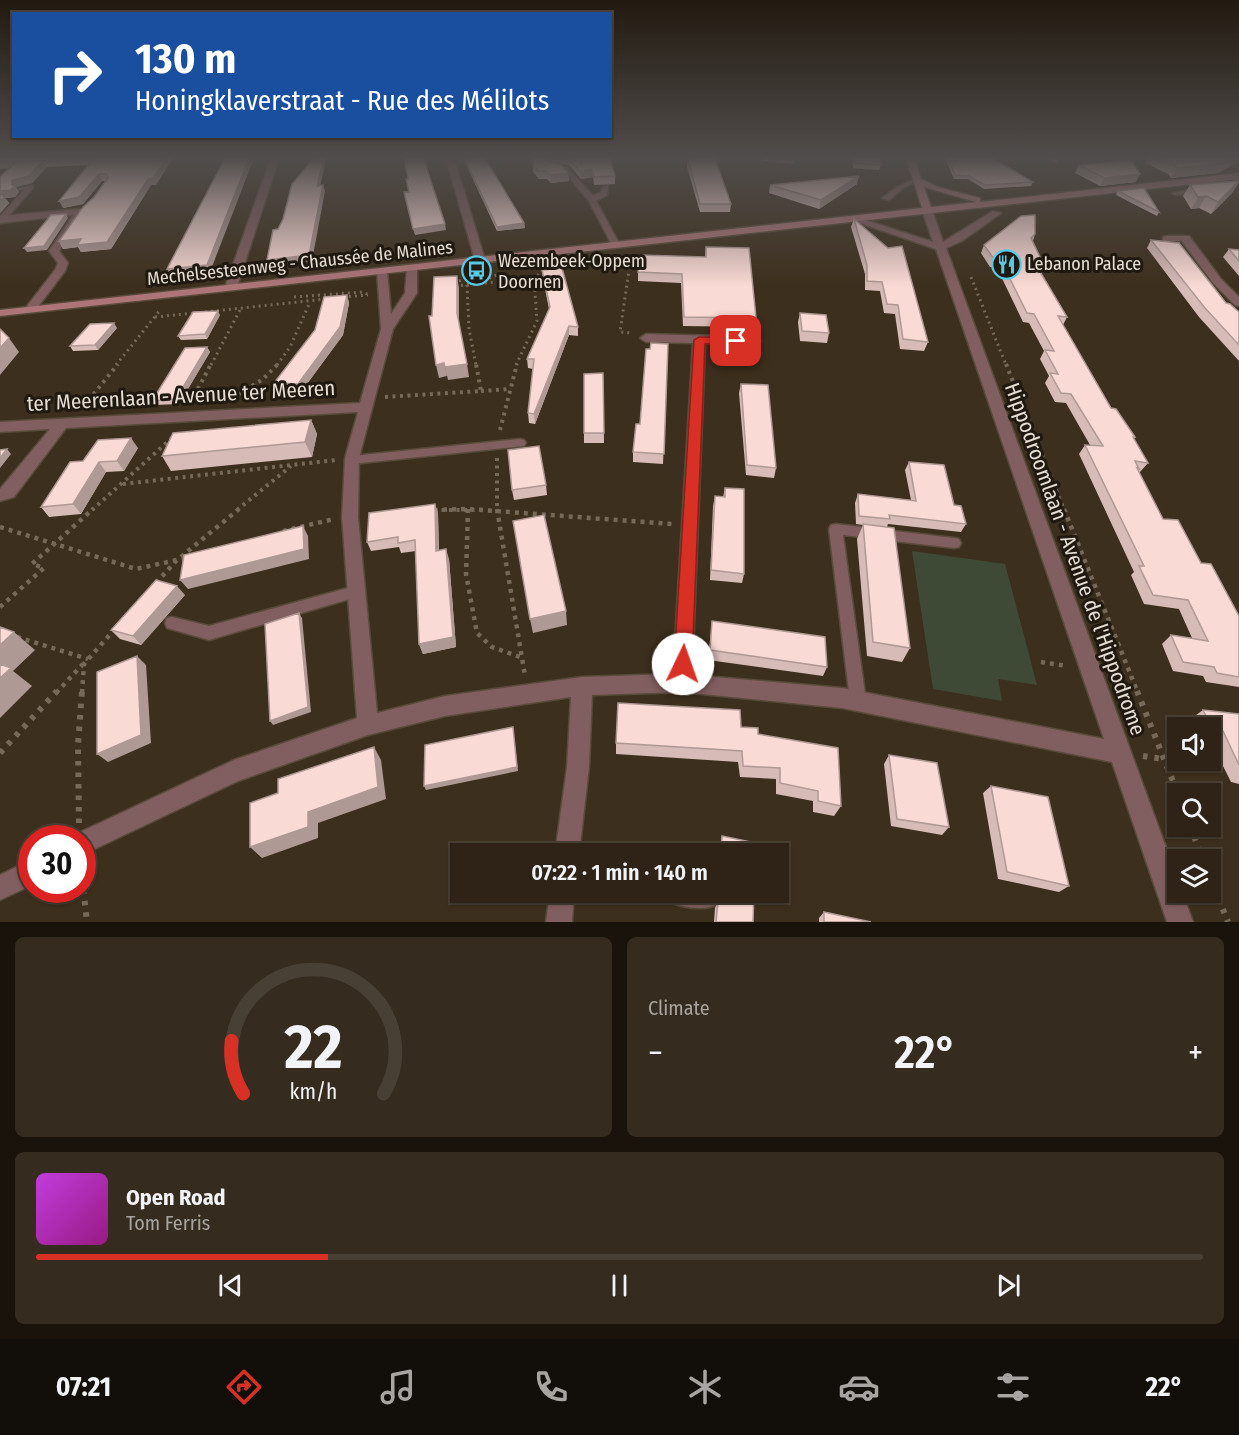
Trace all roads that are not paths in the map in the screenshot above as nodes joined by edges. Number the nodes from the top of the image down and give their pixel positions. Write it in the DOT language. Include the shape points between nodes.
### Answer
graph roads {
  1 [pos="18,201"];
  2 [pos="260,201"];
  3 [pos="463,201"];
  4 [pos="593,201"];
  5 [pos="924,201"];
  6 [pos="1004,201"];
  7 [pos="927,210"];
  8 [pos="996,213"];
  9 [pos="1,219"];
  10 [pos="853,219"];
  11 [pos="1167,239"];
  12 [pos="616,245"];
  13 [pos="940,247"];
  14 [pos="480,260"];
  15 [pos="412,267"];
  16 [pos="382,271"];
  17 [pos="231,287"];
  18 [pos="1239,303"];
  19 [pos="30,310"];
  20 [pos="0,313"];
  21 [pos="387,329"];
  22 [pos="645,338"];
  23 [pos="699,340"];
  24 [pos="754,341"];
  25 [pos="366,403"];
  26 [pos="66,423"];
  27 [pos="0,427"];
  28 [pos="520,443"];
  29 [pos="352,459"];
  30 [pos="0,495"];
  31 [pos="954,543"];
  32 [pos="355,592"];
  33 [pos="172,623"];
  34 [pos="682,682"];
  35 [pos="582,686"];
  36 [pos="858,701"];
  37 [pos="368,725"];
  38 [pos="1120,753"];
  39 [pos="96,829"];
  40 [pos="568,843"];
  41 [pos="18,878"];
  42 [pos="0,888"];
  43 [pos="561,903"];
  44 [pos="559,922"];
  45 [pos="1180,922"];
  1 -- 9 [label="lane"];
  2 -- 17 [label="street"];
  3 -- 14 [label="street"];
  4 -- 12 [label="lane"];
  5 -- 7 [label="main road"];
  6 -- 7 [label="main road, Mechelsesteenweg - Chaussée de Malines"];
  7 -- 10 [label="main road, Mechelsesteenweg - Chaussée de Malines"];
  7 -- 13 [label="street, Hippodroomlaan - Avenue de l'Hippodrome"];
  8 -- 13 [label="street"];
  9 -- 19 [label="street" via="84,210 54,251 63,263 60,271"];
  10 -- 12 [label="main road, Mechelsesteenweg - Chaussée de Malines"];
  10 -- 13 [label="street, Mechelsesteenweg - Chaussée de Malines"];
  11 -- 18 [label="street" via="1185,238 1216,281"];
  12 -- 14 [label="main road, Mechelsesteenweg - Chaussée de Malines"];
  13 -- 38 [label="street, Hippodroomlaan - Avenue de l'Hippodrome"];
  14 -- 15 [label="main road, Mechelsesteenweg - Chaussée de Malines"];
  15 -- 16 [label="main road, Mechelsesteenweg - Chaussée de Malines"];
  15 -- 21 [label="street" via="411,293"];
  16 -- 17 [label="main road, Mechelsesteenweg - Chaussée de Malines"];
  16 -- 21 [label="street"];
  17 -- 19 [label="main road, Mechelsesteenweg - Chaussée de Malines"];
  19 -- 20 [label="main road, Mechelsesteenweg - Chaussée de Malines"];
  21 -- 25 [label="street"];
  22 -- 23 [label="street"];
  23 -- 24 [label="street"];
  23 -- 34 [label="street"];
  25 -- 26 [label="street, ter Meerenlaan - Avenue ter Meeren"];
  25 -- 29 [label="street"];
  26 -- 27 [label="street, ter Meerenlaan - Avenue ter Meeren"];
  26 -- 30 [label="street" via="8,493"];
  28 -- 29 [label="lane"];
  29 -- 32 [label="street" via="350,517"];
  31 -- 36 [label="lane" via="836,529"];
  32 -- 33 [label="lane" via="209,633"];
  32 -- 37 [label="street"];
  34 -- 35 [label="street"];
  34 -- 36 [label="street"];
  35 -- 37 [label="street" via="445,706"];
  35 -- 40 [label="street" via="578,767"];
  36 -- 38 [label="street"];
  37 -- 39 [label="street" via="234,771"];
  38 -- 45 [label="street, Hippodroomlaan - Avenue de l'Hippodrome"];
  41 -- 42 [label="street"];
  43 -- 44 [label="street"];
}
